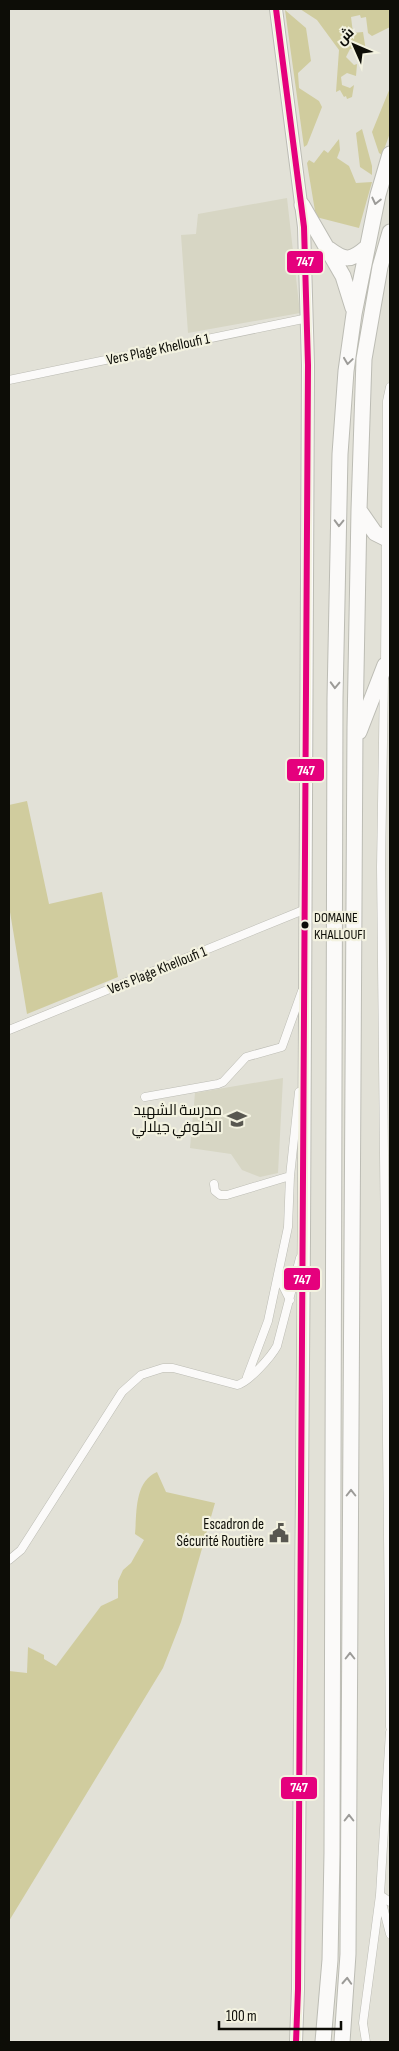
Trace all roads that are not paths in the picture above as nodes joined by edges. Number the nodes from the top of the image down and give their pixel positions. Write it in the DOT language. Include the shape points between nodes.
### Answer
graph roads {
  1 [pos="276,9"];
  2 [pos="390,154"];
  3 [pos="302,205"];
  4 [pos="390,232"];
  5 [pos="366,248"];
  6 [pos="328,249"];
  7 [pos="354,314"];
  8 [pos="308,318"];
  9 [pos="9,380"];
  10 [pos="390,387"];
  11 [pos="358,510"];
  12 [pos="385,538"];
  13 [pos="385,665"];
  14 [pos="355,745"];
  15 [pos="306,909"];
  16 [pos="305,982"];
  17 [pos="9,1030"];
  18 [pos="304,1048"];
  19 [pos="145,1097"];
  20 [pos="290,1176"];
  21 [pos="214,1184"];
  22 [pos="304,1238"];
  23 [pos="278,1276"];
  24 [pos="290,1300"];
  25 [pos="246,1381"];
  26 [pos="9,1560"];
  27 [pos="390,1727"];
  28 [pos="390,1732"];
  29 [pos="380,1894"];
  30 [pos="390,1902"];
  31 [pos="390,1934"];
  32 [pos="344,2036"];
  33 [pos="296,2042"];
  34 [pos="322,2042"];
  35 [pos="366,2042"];
  1 -- 3 [label="main road"];
  2 -- 5 [label="highway, one-way"];
  3 -- 6 [label="highway"];
  3 -- 8 [label="main road"];
  4 -- 11 [label="highway" via="380,267 364,359"];
  5 -- 6 [label="highway" via="350,258"];
  5 -- 7 [label="highway"];
  6 -- 7 [label="highway" via="346,283"];
  7 -- 34 [label="highway, one-way" via="340,454 335,699 332,1843 330,1960"];
  8 -- 9 [label="street, Vers Plage Khelloufi 1"];
  8 -- 15 [label="main road"];
  10 -- 12 [label="street" via="387,401"];
  11 -- 12 [label="highway" via="375,533"];
  11 -- 14 [label="highway"];
  12 -- 13 [label="street"];
  13 -- 14 [label="highway"];
  13 -- 27 [label="street" via="381,867"];
  32 -- 14 [label="highway, one-way" via="348,1944"];
  15 -- 16 [label="main road"];
  15 -- 17 [label="street, Vers Plage Khelloufi 1"];
  16 -- 18 [label="main road"];
  16 -- 19 [label="street" via="282,1047 246,1057 218,1084"];
  18 -- 20 [label="street"];
  18 -- 22 [label="main road"];
  20 -- 21 [label="street" via="227,1195 215,1191"];
  20 -- 23 [label="street" via="288,1227"];
  22 -- 24 [label="street"];
  22 -- 33 [label="main road"];
  23 -- 24 [label="street"];
  23 -- 25 [label="street" via="268,1321"];
  24 -- 25 [label="street" via="275,1349"];
  25 -- 26 [label="street" via="237,1385 173,1368 141,1375 134,1380 113,1404 21,1550"];
  28 -- 29 [label="street"];
  29 -- 30 [label="street"];
  29 -- 31 [label="street"];
  29 -- 35 [label="street" via="363,2023"];
}
